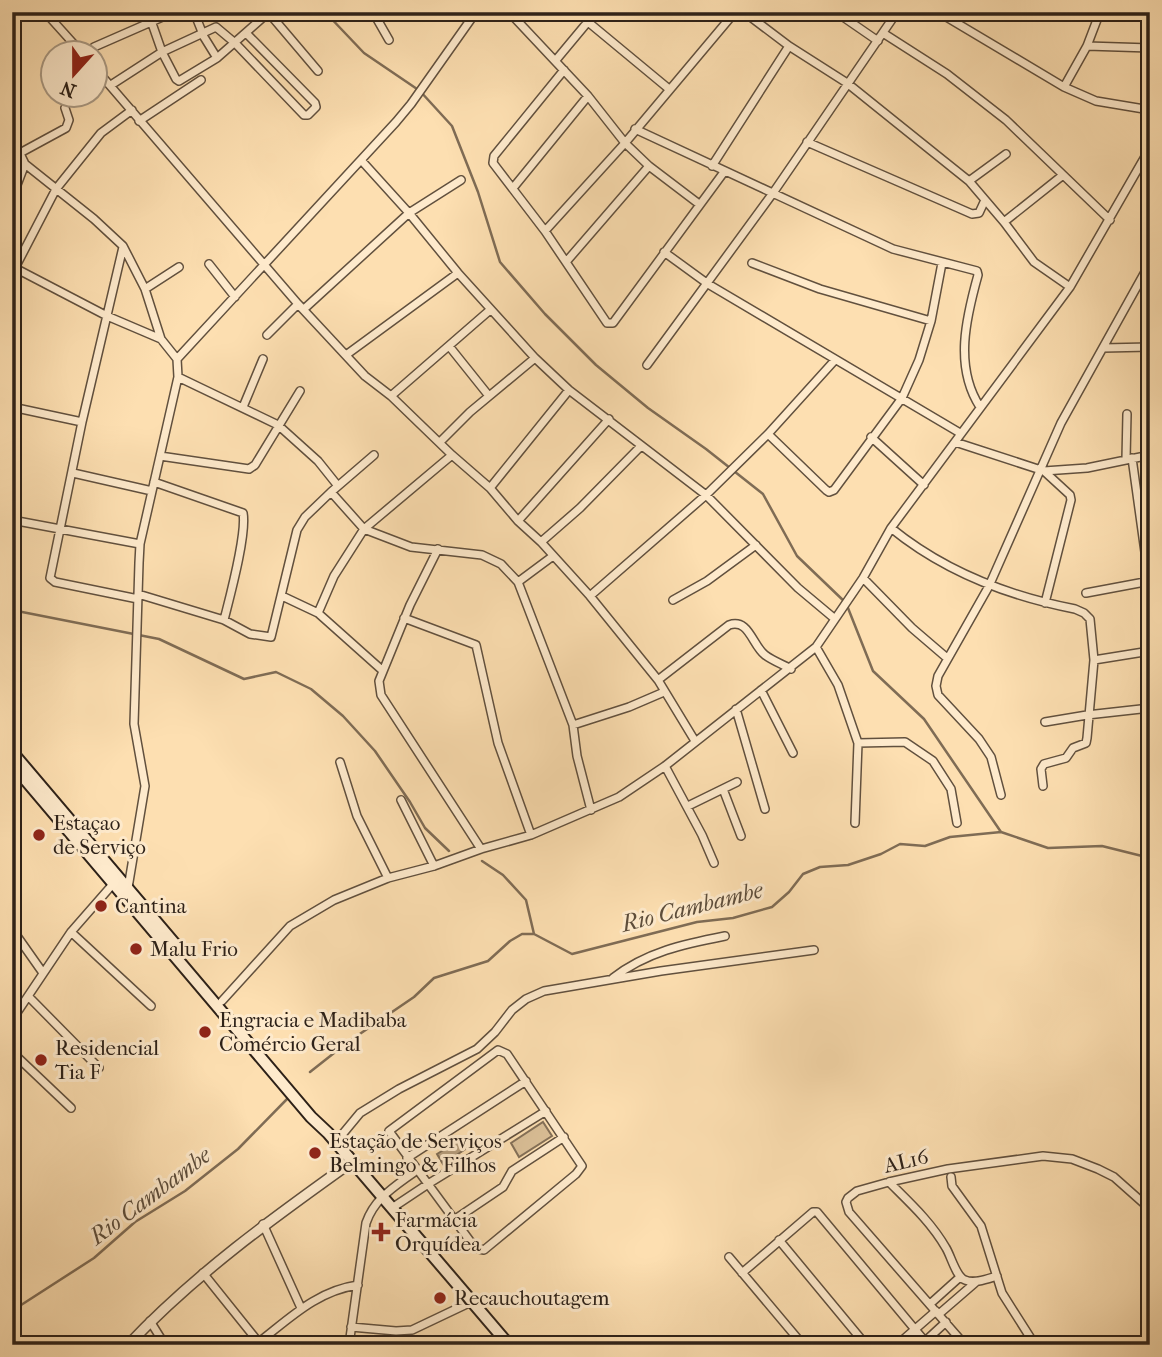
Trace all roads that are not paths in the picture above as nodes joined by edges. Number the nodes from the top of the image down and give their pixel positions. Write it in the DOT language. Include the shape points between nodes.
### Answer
graph roads {
  1 [pos="45,12"];
  2 [pos="148,12"];
  3 [pos="174,12"];
  4 [pos="194,12"];
  5 [pos="373,12"];
  6 [pos="476,12"];
  7 [pos="509,12"];
  8 [pos="576,12"];
  9 [pos="596,12"];
  10 [pos="735,12"];
  11 [pos="744,12"];
  12 [pos="836,12"];
  13 [pos="897,12"];
  14 [pos="938,12"];
  15 [pos="1100,12"];
  16 [pos="268,13"];
  17 [pos="151,22"];
  18 [pos="588,23"];
  19 [pos="202,32"];
  20 [pos="883,33"];
  21 [pos="247,34"];
  22 [pos="68,38"];
  23 [pos="389,40"];
  24 [pos="108,41"];
  25 [pos="878,41"];
  26 [pos="235,43"];
  27 [pos="789,46"];
  28 [pos="1087,46"];
  29 [pos="1150,48"];
  30 [pos="162,52"];
  31 [pos="217,58"];
  32 [pos="556,60"];
  33 [pos="564,70"];
  34 [pos="318,71"];
  35 [pos="201,80"];
  36 [pos="108,82"];
  37 [pos="847,83"];
  38 [pos="111,85"];
  39 [pos="1064,87"];
  40 [pos="669,89"];
  41 [pos="589,96"];
  42 [pos="65,108"];
  43 [pos="131,110"];
  44 [pos="1150,110"];
  45 [pos="139,121"];
  46 [pos="635,129"];
  47 [pos="12,137"];
  48 [pos="807,142"];
  49 [pos="625,143"];
  50 [pos="1150,148"];
  51 [pos="19,153"];
  52 [pos="1006,154"];
  53 [pos="360,160"];
  54 [pos="25,164"];
  55 [pos="649,166"];
  56 [pos="712,166"];
  57 [pos="724,172"];
  58 [pos="1063,174"];
  59 [pos="461,180"];
  60 [pos="968,181"];
  61 [pos="513,188"];
  62 [pos="56,189"];
  63 [pos="773,194"];
  64 [pos="12,198"];
  65 [pos="985,200"];
  66 [pos="699,204"];
  67 [pos="409,213"];
  68 [pos="1110,220"];
  69 [pos="1004,222"];
  70 [pos="545,230"];
  71 [pos="123,246"];
  72 [pos="664,252"];
  73 [pos="566,262"];
  74 [pos="752,263"];
  75 [pos="942,263"];
  76 [pos="1150,263"];
  77 [pos="209,264"];
  78 [pos="265,264"];
  79 [pos="179,267"];
  80 [pos="14,268"];
  81 [pos="458,273"];
  82 [pos="708,284"];
  83 [pos="1070,287"];
  84 [pos="145,289"];
  85 [pos="235,297"];
  86 [pos="301,307"];
  87 [pos="490,310"];
  88 [pos="107,316"];
  89 [pos="931,321"];
  90 [pos="267,335"];
  91 [pos="162,339"];
  92 [pos="449,346"];
  93 [pos="1150,347"];
  94 [pos="1103,348"];
  95 [pos="346,355"];
  96 [pos="535,358"];
  97 [pos="177,359"];
  98 [pos="263,359"];
  99 [pos="835,360"];
  100 [pos="647,365"];
  101 [pos="178,377"];
  102 [pos="569,390"];
  103 [pos="300,391"];
  104 [pos="391,396"];
  105 [pos="489,396"];
  106 [pos="902,398"];
  107 [pos="12,407"];
  108 [pos="243,407"];
  109 [pos="980,407"];
  110 [pos="1127,414"];
  111 [pos="609,419"];
  112 [pos="82,422"];
  113 [pos="278,425"];
  114 [pos="960,433"];
  115 [pos="768,434"];
  116 [pos="871,437"];
  117 [pos="440,442"];
  118 [pos="955,442"];
  119 [pos="641,446"];
  120 [pos="1150,454"];
  121 [pos="374,455"];
  122 [pos="452,455"];
  123 [pos="160,456"];
  124 [pos="1129,459"];
  125 [pos="1042,471"];
  126 [pos="73,473"];
  127 [pos="154,482"];
  128 [pos="924,485"];
  129 [pos="490,488"];
  130 [pos="335,489"];
  131 [pos="152,491"];
  132 [pos="706,495"];
  133 [pos="12,520"];
  134 [pos="518,521"];
  135 [pos="61,528"];
  136 [pos="891,528"];
  137 [pos="364,529"];
  138 [pos="541,542"];
  139 [pos="140,544"];
  140 [pos="756,545"];
  141 [pos="438,549"];
  142 [pos="553,556"];
  143 [pos="863,578"];
  144 [pos="1149,581"];
  145 [pos="518,582"];
  146 [pos="989,586"];
  147 [pos="1086,593"];
  148 [pos="282,596"];
  149 [pos="590,596"];
  150 [pos="138,597"];
  151 [pos="673,600"];
  152 [pos="1045,603"];
  153 [pos="318,613"];
  154 [pos="404,618"];
  155 [pos="835,619"];
  156 [pos="224,620"];
  157 [pos="816,648"];
  158 [pos="1150,651"];
  159 [pos="947,658"];
  160 [pos="1094,660"];
  161 [pos="791,669"];
  162 [pos="383,670"];
  163 [pos="658,680"];
  164 [pos="761,690"];
  165 [pos="664,692"];
  166 [pos="1150,708"];
  167 [pos="736,709"];
  168 [pos="1087,715"];
  169 [pos="1045,722"];
  170 [pos="573,725"];
  171 [pos="695,741"];
  172 [pos="858,743"];
  173 [pos="12,752"];
  174 [pos="793,753"];
  175 [pos="340,762"];
  176 [pos="665,766"];
  177 [pos="14,769"];
  178 [pos="737,782"];
  179 [pos="1043,786"];
  180 [pos="723,789"];
  181 [pos="1001,795"];
  182 [pos="401,800"];
  183 [pos="688,806"];
  184 [pos="765,809"];
  185 [pos="590,810"];
  186 [pos="855,823"];
  187 [pos="957,823"];
  188 [pos="531,835"];
  189 [pos="741,836"];
  190 [pos="481,849"];
  191 [pos="713,863"];
  192 [pos="434,866"];
  193 [pos="388,878"];
  194 [pos="114,884"];
  195 [pos="128,889"];
  196 [pos="12,929"];
  197 [pos="71,932"];
  198 [pos="725,936"];
  199 [pos="814,950"];
  200 [pos="43,973"];
  201 [pos="610,980"];
  202 [pos="29,997"];
  203 [pos="222,1001"];
  204 [pos="151,1006"];
  205 [pos="12,1020"];
  206 [pos="12,1052"];
  207 [pos="99,1068"];
  208 [pos="274,1068"];
  209 [pos="526,1081"];
  210 [pos="71,1108"];
  211 [pos="546,1111"];
  212 [pos="564,1137"];
  213 [pos="336,1142"];
  214 [pos="407,1158"];
  215 [pos="352,1161"];
  216 [pos="417,1170"];
  217 [pos="951,1177"];
  218 [pos="889,1182"];
  219 [pos="428,1184"];
  220 [pos="382,1196"];
  221 [pos="392,1208"];
  222 [pos="1150,1209"];
  223 [pos="454,1220"];
  224 [pos="263,1224"];
  225 [pos="779,1240"];
  226 [pos="729,1258"];
  227 [pos="203,1273"];
  228 [pos="742,1273"];
  229 [pos="997,1276"];
  230 [pos="960,1277"];
  231 [pos="976,1282"];
  232 [pos="358,1286"];
  233 [pos="471,1302"];
  234 [pos="930,1304"];
  235 [pos="301,1308"];
  236 [pos="938,1313"];
  237 [pos="150,1321"];
  238 [pos="946,1322"];
  239 [pos="351,1327"];
  240 [pos="915,1329"];
  241 [pos="925,1343"];
  242 [pos="258,1344"];
  243 [pos="505,1344"];
  244 [pos="128,1345"];
  245 [pos="165,1345"];
  246 [pos="349,1345"];
  247 [pos="803,1345"];
  248 [pos="866,1345"];
  249 [pos="897,1345"];
  250 [pos="965,1345"];
  251 [pos="1035,1345"];
  1 -- 22 [label="street"];
  2 -- 17 [label="street"];
  3 -- 17 [label="street"];
  4 -- 19 [label="street"];
  5 -- 23 [label="street"];
  6 -- 53 [label="street" via="411,104"];
  7 -- 32 [label="street"];
  8 -- 18 [label="street"];
  9 -- 18 [label="street"];
  10 -- 40 [label="street"];
  11 -- 27 [label="street"];
  12 -- 25 [label="street"];
  13 -- 20 [label="street"];
  14 -- 39 [label="street"];
  15 -- 28 [label="street"];
  16 -- 21 [label="street"];
  16 -- 34 [label="street"];
  17 -- 24 [label="street"];
  17 -- 30 [label="street"];
  18 -- 32 [label="street"];
  18 -- 40 [label="street"];
  19 -- 26 [label="street" via="216,27"];
  19 -- 30 [label="street"];
  19 -- 31 [label="street"];
  20 -- 25 [label="street"];
  20 -- 58 [label="street" via="1006,120"];
  21 -- 26 [label="street"];
  21 -- 26 [label="street" via="315,103 308,115"];
  25 -- 37 [label="street"];
  26 -- 31 [label="street"];
  27 -- 37 [label="street"];
  27 -- 56 [label="street"];
  28 -- 29 [label="street"];
  28 -- 39 [label="street"];
  30 -- 31 [label="street" via="177,81"];
  30 -- 38 [label="street"];
  32 -- 33 [label="street"];
  33 -- 41 [label="street"];
  33 -- 61 [label="street" via="492,160"];
  35 -- 45 [label="street"];
  36 -- 38 [label="street"];
  37 -- 48 [label="street"];
  37 -- 60 [label="street"];
  38 -- 43 [label="street"];
  39 -- 44 [label="street" via="1096,101"];
  40 -- 46 [label="street"];
  41 -- 49 [label="street"];
  41 -- 61 [label="street"];
  42 -- 51 [label="street" via="66,128"];
  43 -- 45 [label="street"];
  43 -- 62 [label="street" via="101,133"];
  45 -- 78 [label="street"];
  46 -- 49 [label="street"];
  46 -- 56 [label="street"];
  47 -- 51 [label="street"];
  48 -- 63 [label="street"];
  48 -- 65 [label="street" via="972,214 979,213"];
  49 -- 55 [label="street"];
  49 -- 70 [label="street"];
  50 -- 68 [label="street"];
  51 -- 54 [label="street"];
  52 -- 60 [label="street"];
  53 -- 67 [label="street"];
  53 -- 78 [label="street"];
  54 -- 62 [label="street"];
  54 -- 64 [label="street"];
  55 -- 66 [label="street"];
  55 -- 73 [label="street"];
  56 -- 57 [label="street"];
  57 -- 63 [label="street"];
  57 -- 66 [label="street"];
  58 -- 68 [label="street"];
  58 -- 69 [label="street"];
  59 -- 67 [label="street"];
  60 -- 65 [label="street"];
  61 -- 70 [label="street"];
  62 -- 71 [label="street"];
  62 -- 80 [label="street"];
  63 -- 75 [label="street" via="893,249"];
  63 -- 82 [label="street"];
  65 -- 69 [label="street"];
  66 -- 72 [label="street"];
  67 -- 81 [label="street"];
  67 -- 86 [label="street"];
  68 -- 83 [label="street"];
  69 -- 83 [label="street" via="1034,262"];
  70 -- 73 [label="street"];
  71 -- 84 [label="street"];
  71 -- 88 [label="street"];
  72 -- 73 [label="street" via="610,324"];
  72 -- 82 [label="street"];
  74 -- 89 [label="street" via="820,289"];
  75 -- 89 [label="street"];
  75 -- 109 [label="street" via="974,269 978,275 963,338 970,392"];
  76 -- 94 [label="street"];
  77 -- 85 [label="street"];
  78 -- 85 [label="street"];
  78 -- 86 [label="street"];
  79 -- 84 [label="street"];
  80 -- 88 [label="street"];
  81 -- 87 [label="street"];
  81 -- 95 [label="street"];
  82 -- 99 [label="street"];
  82 -- 100 [label="street"];
  83 -- 109 [label="street"];
  84 -- 91 [label="street"];
  85 -- 97 [label="street"];
  86 -- 90 [label="street"];
  86 -- 95 [label="street"];
  87 -- 92 [label="street"];
  87 -- 96 [label="street"];
  88 -- 91 [label="street"];
  88 -- 112 [label="street"];
  89 -- 106 [label="street"];
  91 -- 97 [label="street"];
  92 -- 104 [label="street"];
  92 -- 105 [label="street"];
  93 -- 94 [label="street"];
  94 -- 125 [label="street" via="1061,423"];
  95 -- 104 [label="street"];
  96 -- 102 [label="street"];
  96 -- 105 [label="street"];
  97 -- 101 [label="street"];
  98 -- 108 [label="street"];
  99 -- 106 [label="street"];
  99 -- 115 [label="street"];
  101 -- 108 [label="street"];
  101 -- 123 [label="street"];
  102 -- 111 [label="street"];
  102 -- 129 [label="street"];
  103 -- 113 [label="street"];
  104 -- 117 [label="street"];
  105 -- 117 [label="street"];
  106 -- 114 [label="street"];
  106 -- 116 [label="street"];
  107 -- 112 [label="street"];
  108 -- 113 [label="street"];
  109 -- 114 [label="street"];
  110 -- 124 [label="street"];
  111 -- 119 [label="street"];
  111 -- 134 [label="street"];
  112 -- 126 [label="street"];
  113 -- 123 [label="street" via="249,469"];
  113 -- 130 [label="street" via="318,461"];
  114 -- 118 [label="street"];
  115 -- 116 [label="street" via="829,492"];
  115 -- 132 [label="street"];
  116 -- 128 [label="street"];
  117 -- 122 [label="street"];
  118 -- 125 [label="street"];
  118 -- 128 [label="street"];
  119 -- 132 [label="street"];
  119 -- 138 [label="street"];
  120 -- 124 [label="street"];
  121 -- 130 [label="street"];
  122 -- 129 [label="street"];
  122 -- 137 [label="street"];
  123 -- 127 [label="street"];
  124 -- 125 [label="street"];
  124 -- 144 [label="street"];
  125 -- 146 [label="street"];
  125 -- 152 [label="street" via="1071,500"];
  126 -- 131 [label="street"];
  126 -- 135 [label="street"];
  127 -- 131 [label="street"];
  127 -- 156 [label="street" via="243,513"];
  128 -- 136 [label="street"];
  129 -- 134 [label="street"];
  130 -- 137 [label="street"];
  130 -- 148 [label="street" via="297,530"];
  131 -- 139 [label="street"];
  132 -- 140 [label="street"];
  132 -- 149 [label="street"];
  133 -- 135 [label="street"];
  134 -- 138 [label="street"];
  135 -- 139 [label="street"];
  135 -- 150 [label="street" via="52,581"];
  136 -- 143 [label="street"];
  136 -- 146 [label="street"];
  137 -- 141 [label="street" via="411,547"];
  137 -- 153 [label="street" via="334,576"];
  138 -- 142 [label="street"];
  139 -- 150 [label="street"];
  140 -- 151 [label="street"];
  140 -- 155 [label="street"];
  141 -- 145 [label="street" via="490,558"];
  141 -- 154 [label="street"];
  142 -- 145 [label="street"];
  142 -- 149 [label="street"];
  143 -- 155 [label="street"];
  143 -- 159 [label="street"];
  144 -- 147 [label="street"];
  145 -- 170 [label="street"];
  146 -- 152 [label="street"];
  146 -- 159 [label="street"];
  148 -- 153 [label="street"];
  148 -- 156 [label="street" via="271,637 240,630"];
  149 -- 163 [label="street"];
  150 -- 156 [label="street"];
  150 -- 195 [label="street" via="134,724 145,786"];
  152 -- 160 [label="street" via="1075,609 1090,619"];
  153 -- 162 [label="street"];
  154 -- 162 [label="street"];
  154 -- 188 [label="street" via="475,645 498,743"];
  155 -- 157 [label="street"];
  157 -- 161 [label="street"];
  157 -- 172 [label="street" via="838,685"];
  158 -- 160 [label="street"];
  159 -- 181 [label="street" via="938,676 938,695 991,757"];
  160 -- 168 [label="street"];
  161 -- 163 [label="street" via="766,656 743,625 735,623"];
  161 -- 164 [label="street"];
  162 -- 190 [label="street" via="379,681 382,695"];
  163 -- 165 [label="street"];
  164 -- 167 [label="street"];
  164 -- 174 [label="street"];
  165 -- 170 [label="street"];
  165 -- 171 [label="street"];
  166 -- 168 [label="street"];
  167 -- 171 [label="street"];
  167 -- 184 [label="street"];
  168 -- 169 [label="street"];
  168 -- 179 [label="street" via="1086,743 1060,761 1044,764"];
  170 -- 185 [label="street"];
  171 -- 176 [label="street"];
  172 -- 186 [label="street"];
  172 -- 187 [label="street" via="905,742 933,761 951,789"];
  173 -- 195 [label="main road"];
  175 -- 193 [label="street" via="357,816"];
  176 -- 183 [label="street"];
  176 -- 185 [label="street"];
  177 -- 194 [label="main road"];
  178 -- 180 [label="street"];
  180 -- 183 [label="street"];
  180 -- 189 [label="street"];
  182 -- 192 [label="street"];
  183 -- 191 [label="street"];
  185 -- 188 [label="street"];
  188 -- 190 [label="street"];
  190 -- 192 [label="street"];
  192 -- 193 [label="street"];
  193 -- 203 [label="street" via="334,900 290,926"];
  194 -- 197 [label="street"];
  194 -- 208 [label="main road"];
  195 -- 203 [label="main road"];
  196 -- 200 [label="street"];
  197 -- 200 [label="street"];
  197 -- 204 [label="street"];
  198 -- 201 [label="street" via="656,953"];
  199 -- 201 [label="street"];
  200 -- 202 [label="street"];
  201 -- 213 [label="street" via="558,987 526,999 487,1042 367,1108"];
  202 -- 205 [label="street"];
  202 -- 207 [label="street"];
  203 -- 208 [label="main road"];
  206 -- 210 [label="street"];
  208 -- 213 [label="main road"];
  209 -- 211 [label="street"];
  209 -- 214 [label="street"];
  209 -- 214 [label="street" via="503,1050 493,1052 389,1130"];
  211 -- 212 [label="street"];
  211 -- 219 [label="street"];
  212 -- 223 [label="street" via="512,1171 503,1187"];
  212 -- 223 [label="street" via="580,1161 580,1170 488,1249 475,1246"];
  213 -- 215 [label="main road"];
  214 -- 216 [label="street"];
  215 -- 220 [label="main road"];
  215 -- 224 [label="street"];
  216 -- 219 [label="street"];
  216 -- 220 [label="street"];
  217 -- 229 [label="street" via="952,1186 981,1226"];
  218 -- 222 [label="street, AL16" via="1043,1156 1098,1169"];
  218 -- 230 [label="street" via="940,1237"];
  218 -- 234 [label="street, AL16" via="852,1194 846,1202"];
  219 -- 221 [label="street"];
  219 -- 223 [label="street"];
  220 -- 221 [label="main road"];
  220 -- 232 [label="street" via="366,1223"];
  221 -- 233 [label="main road"];
  224 -- 227 [label="street"];
  224 -- 235 [label="street"];
  225 -- 228 [label="street"];
  225 -- 240 [label="street" via="817,1212"];
  225 -- 248 [label="street"];
  226 -- 228 [label="street"];
  227 -- 237 [label="street"];
  227 -- 242 [label="street"];
  228 -- 247 [label="street"];
  229 -- 231 [label="street"];
  229 -- 251 [label="street" via="1012,1311"];
  230 -- 231 [label="street"];
  230 -- 234 [label="street"];
  231 -- 236 [label="street"];
  232 -- 235 [label="street" via="330,1292"];
  232 -- 239 [label="street"];
  233 -- 239 [label="street" via="412,1330"];
  233 -- 243 [label="main road"];
  234 -- 236 [label="street, AL16"];
  235 -- 242 [label="street"];
  236 -- 238 [label="street, AL16"];
  236 -- 240 [label="street"];
  237 -- 244 [label="street"];
  237 -- 245 [label="street"];
  238 -- 241 [label="street"];
  238 -- 250 [label="street, AL16"];
  239 -- 246 [label="street"];
  240 -- 241 [label="street"];
  240 -- 249 [label="street"];
}
